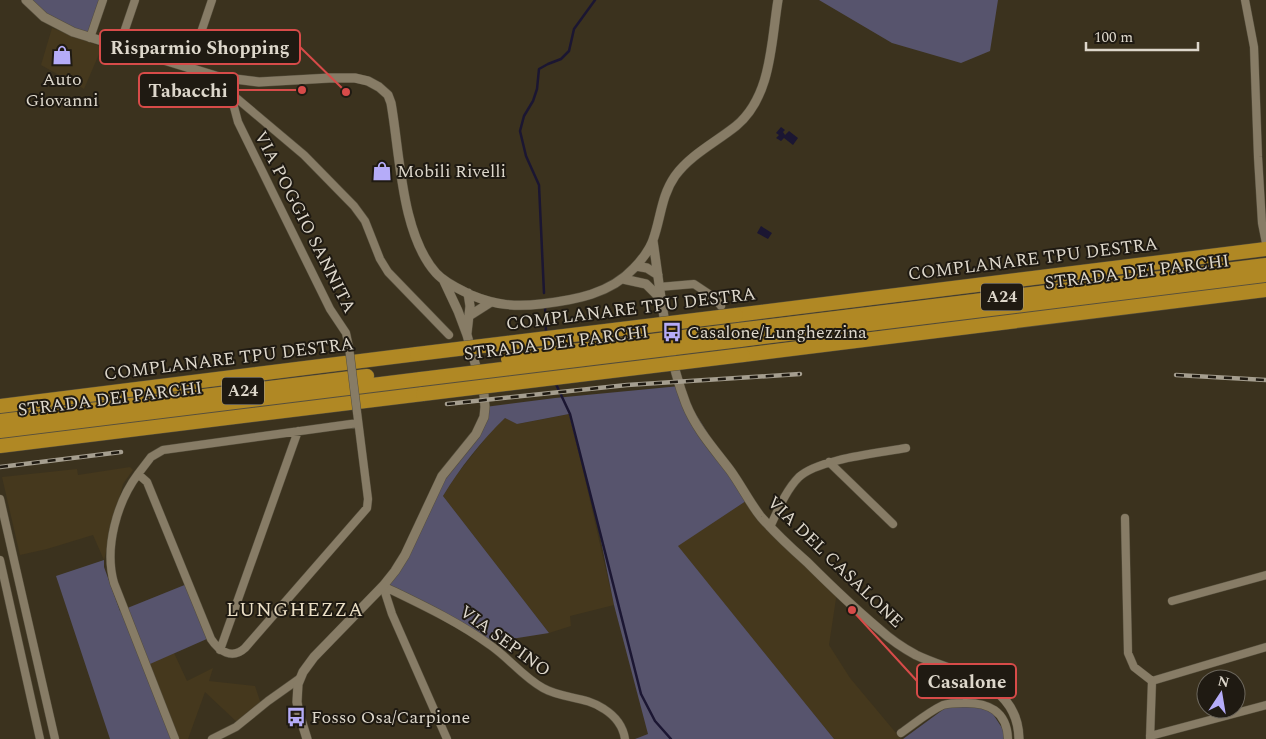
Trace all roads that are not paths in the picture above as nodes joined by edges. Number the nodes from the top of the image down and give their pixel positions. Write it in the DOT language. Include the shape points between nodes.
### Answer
graph roads {
  1 [pos="26,0"];
  2 [pos="103,0"];
  3 [pos="135,0"];
  4 [pos="212,0"];
  5 [pos="778,0"];
  6 [pos="1245,0"];
  7 [pos="90,38"];
  8 [pos="119,47"];
  9 [pos="189,68"];
  10 [pos="233,80"];
  11 [pos="234,96"];
  12 [pos="653,241"];
  13 [pos="1266,243"];
  14 [pos="1266,265"];
  15 [pos="636,266"];
  16 [pos="1266,274"];
  17 [pos="658,275"];
  18 [pos="442,279"];
  19 [pos="623,279"];
  20 [pos="646,284"];
  21 [pos="659,286"];
  22 [pos="1266,290"];
  23 [pos="468,293"];
  24 [pos="660,298"];
  25 [pos="491,302"];
  26 [pos="721,306"];
  27 [pos="458,311"];
  28 [pos="469,316"];
  29 [pos="467,334"];
  30 [pos="739,335"];
  31 [pos="449,336"];
  32 [pos="0,406"];
  33 [pos="67,418"];
  34 [pos="0,421"];
  35 [pos="358,423"];
  36 [pos="0,431"];
  37 [pos="298,431"];
  38 [pos="0,446"];
  39 [pos="906,448"];
  40 [pos="829,462"];
  41 [pos="138,474"];
  42 [pos="0,499"];
  43 [pos="1125,518"];
  44 [pos="893,524"];
  45 [pos="770,526"];
  46 [pos="0,560"];
  47 [pos="1266,574"];
  48 [pos="383,586"];
  49 [pos="1172,601"];
  50 [pos="1266,648"];
  51 [pos="220,650"];
  52 [pos="299,679"];
  53 [pos="1152,681"];
  54 [pos="1266,706"];
  55 [pos="901,733"];
  56 [pos="1150,737"];
  57 [pos="40,739"];
  58 [pos="55,739"];
  59 [pos="175,739"];
  60 [pos="212,739"];
  61 [pos="307,739"];
  62 [pos="447,739"];
  63 [pos="625,739"];
  64 [pos="1008,739"];
  65 [pos="1019,739"];
  1 -- 7 [label="street" via="50,21"];
  2 -- 7 [label="street"];
  3 -- 8 [label="street"];
  4 -- 9 [label="street"];
  5 -- 12 [label="street" via="768,66 756,101 742,121 677,173 664,196"];
  6 -- 13 [label="street" via="1254,47 1258,157"];
  7 -- 8 [label="street"];
  8 -- 9 [label="street"];
  9 -- 10 [label="street"];
  10 -- 11 [label="street, VIA POGGIO SANNITA"];
  10 -- 18 [label="street" via="264,82 355,78 383,90 391,103 403,185 414,231 429,263"];
  11 -- 31 [label="street" via="304,155 354,206 365,221 388,272"];
  11 -- 35 [label="street, VIA POGGIO SANNITA, bridge" via="238,122 330,309 346,333"];
  12 -- 15 [label="street"];
  12 -- 17 [label="street, VIA DEL CASALONE"];
  13 -- 32 [label="highway, COMPLANARE TPU DESTRA, bridge" via="736,315"];
  14 -- 30 [label="highway, STRADA DEI PARCHI / A24"];
  15 -- 17 [label="street"];
  15 -- 19 [label="street"];
  15 -- 20 [label="street"];
  16 -- 30 [label="highway, STRADA DEI PARCHI / A24"];
  17 -- 21 [label="street, VIA DEL CASALONE"];
  18 -- 23 [label="street"];
  18 -- 27 [label="street"];
  19 -- 20 [label="street"];
  19 -- 25 [label="street" via="598,292 567,300 523,306"];
  20 -- 24 [label="street"];
  21 -- 24 [label="street, VIA DEL CASALONE"];
  21 -- 26 [label="street" via="694,284"];
  22 -- 38 [label="highway, bridge"];
  23 -- 25 [label="street"];
  23 -- 27 [label="street"];
  23 -- 28 [label="street"];
  24 -- 45 [label="street, VIA DEL CASALONE" via="688,408 705,438"];
  25 -- 28 [label="street"];
  27 -- 29 [label="street"];
  28 -- 29 [label="street"];
  29 -- 48 [label="street" via="483,392 484,417 476,434 442,476 404,555"];
  30 -- 33 [label="highway, STRADA DEI PARCHI / A24, bridge"];
  33 -- 34 [label="highway, STRADA DEI PARCHI / A24"];
  33 -- 36 [label="highway, STRADA DEI PARCHI / A24"];
  35 -- 37 [label="street"];
  35 -- 51 [label="street, VIA POGGIO SANNITA" via="368,499 366,509 244,650 231,654"];
  37 -- 41 [label="street" via="163,450 152,456"];
  37 -- 51 [label="street"];
  39 -- 40 [label="street"];
  40 -- 44 [label="street"];
  40 -- 45 [label="street" via="798,478"];
  41 -- 51 [label="street" via="149,486 208,632"];
  41 -- 59 [label="street" via="125,494 114,531 111,570"];
  42 -- 58 [label="street"];
  43 -- 53 [label="street" via="1128,656 1136,669"];
  45 -- 65 [label="street, VIA DEL CASALONE" via="898,645 998,692 1015,714"];
  46 -- 57 [label="street"];
  47 -- 49 [label="street"];
  48 -- 52 [label="street" via="310,662"];
  48 -- 62 [label="street" via="392,614"];
  48 -- 63 [label="street, VIA SEPINO" via="475,634 534,683 605,709 619,723"];
  50 -- 53 [label="street"];
  52 -- 60 [label="street" via="236,726"];
  52 -- 61 [label="street" via="298,706"];
  53 -- 56 [label="street"];
  54 -- 56 [label="street"];
  55 -- 64 [label="street" via="941,706 970,702 984,704 997,712 1005,724"];
}
